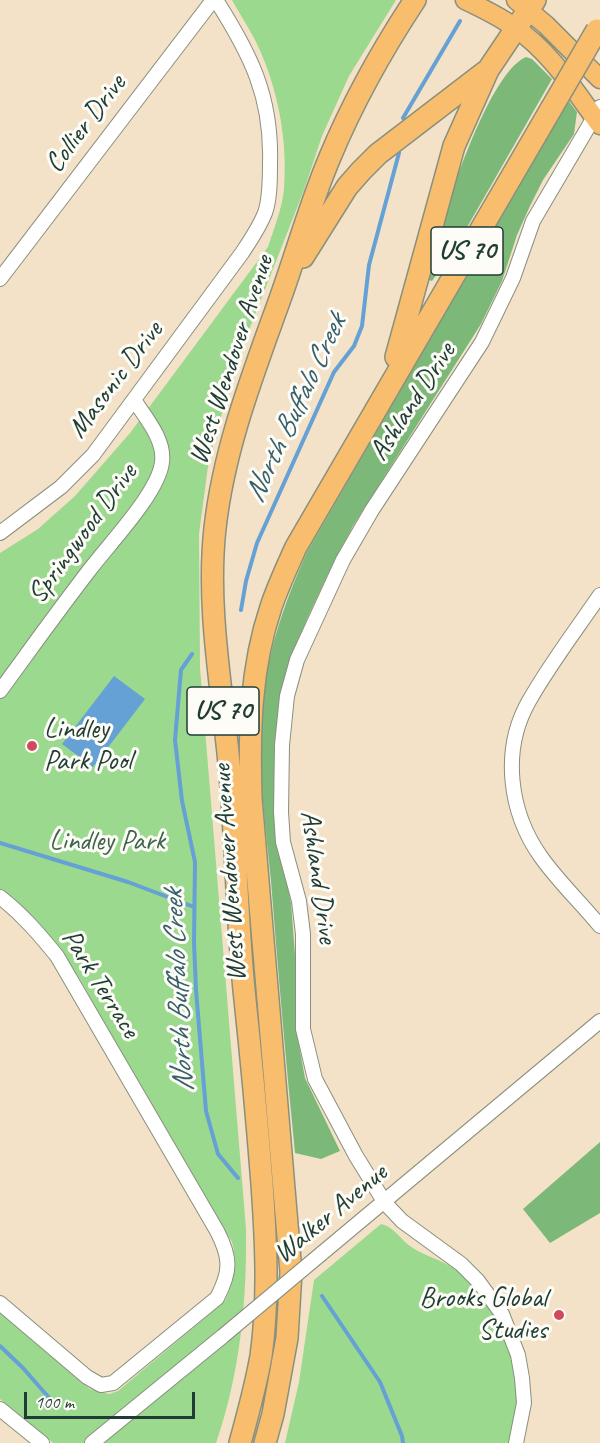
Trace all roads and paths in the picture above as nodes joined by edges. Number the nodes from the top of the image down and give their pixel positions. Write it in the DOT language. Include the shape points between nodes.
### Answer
graph roads {
  1 [pos="214,0"];
  2 [pos="465,0"];
  3 [pos="526,3"];
  4 [pos="411,6"];
  5 [pos="516,28"];
  6 [pos="599,28"];
  7 [pos="488,69"];
  8 [pos="600,79"];
  9 [pos="598,116"];
  10 [pos="0,279"];
  11 [pos="286,283"];
  12 [pos="384,394"];
  13 [pos="134,400"];
  14 [pos="0,533"];
  15 [pos="600,595"];
  16 [pos="0,691"];
  17 [pos="0,897"];
  18 [pos="600,927"];
  19 [pos="600,1021"];
  20 [pos="385,1203"];
  21 [pos="0,1303"];
  22 [pos="0,1409"];
  23 [pos="42,1443"];
  24 [pos="92,1443"];
  25 [pos="240,1443"];
  26 [pos="266,1443"];
  27 [pos="516,1443"];
  1 -- 10 [label="street, Collier Drive"];
  1 -- 13 [label="street, Masonic Drive" via="250,59 267,108 271,143 266,212 252,238"];
  2 -- 5 [label="main road"];
  3 -- 5 [label="highway"];
  3 -- 8 [label="main road"];
  4 -- 11 [label="highway, West Wendover Avenue / US 70" via="370,71 346,122 313,201"];
  5 -- 7 [label="highway"];
  5 -- 9 [label="main road" via="556,66"];
  6 -- 12 [label="highway, West Wendover Avenue / US 70, bridge"];
  7 -- 11 [label="highway" via="361,171"];
  7 -- 12 [label="highway" via="454,146"];
  9 -- 20 [label="street, Ashland Drive" via="533,221 482,342 343,560 297,660 287,696 281,812 283,842 299,901 303,934 303,1029 315,1079"];
  11 -- 25 [label="highway, West Wendover Avenue / US 70" via="236,421 224,471 212,568 213,619 230,776 238,931 266,1239 261,1353"];
  12 -- 26 [label="highway, West Wendover Avenue / US 70" via="284,574 262,636 252,698 251,798 291,1272 287,1338"];
  13 -- 14 [label="street, Masonic Drive" via="93,455 61,488"];
  13 -- 16 [label="street, Springwood Drive" via="160,443 162,462 156,481"];
  15 -- 18 [label="street" via="528,702 518,726 511,768 518,815 528,835 541,857"];
  17 -- 21 [label="street, Park Terrace" via="16,909 57,956 225,1245 229,1262 227,1279 217,1298 113,1383 101,1385 87,1377"];
  19 -- 20 [label="street, Walker Avenue"];
  20 -- 24 [label="street, Walker Avenue, bridge"];
  20 -- 27 [label="street, Ashland Drive" via="402,1221 461,1264 502,1314 518,1355 522,1378 524,1403"];
  22 -- 23 [label="street"];
}
